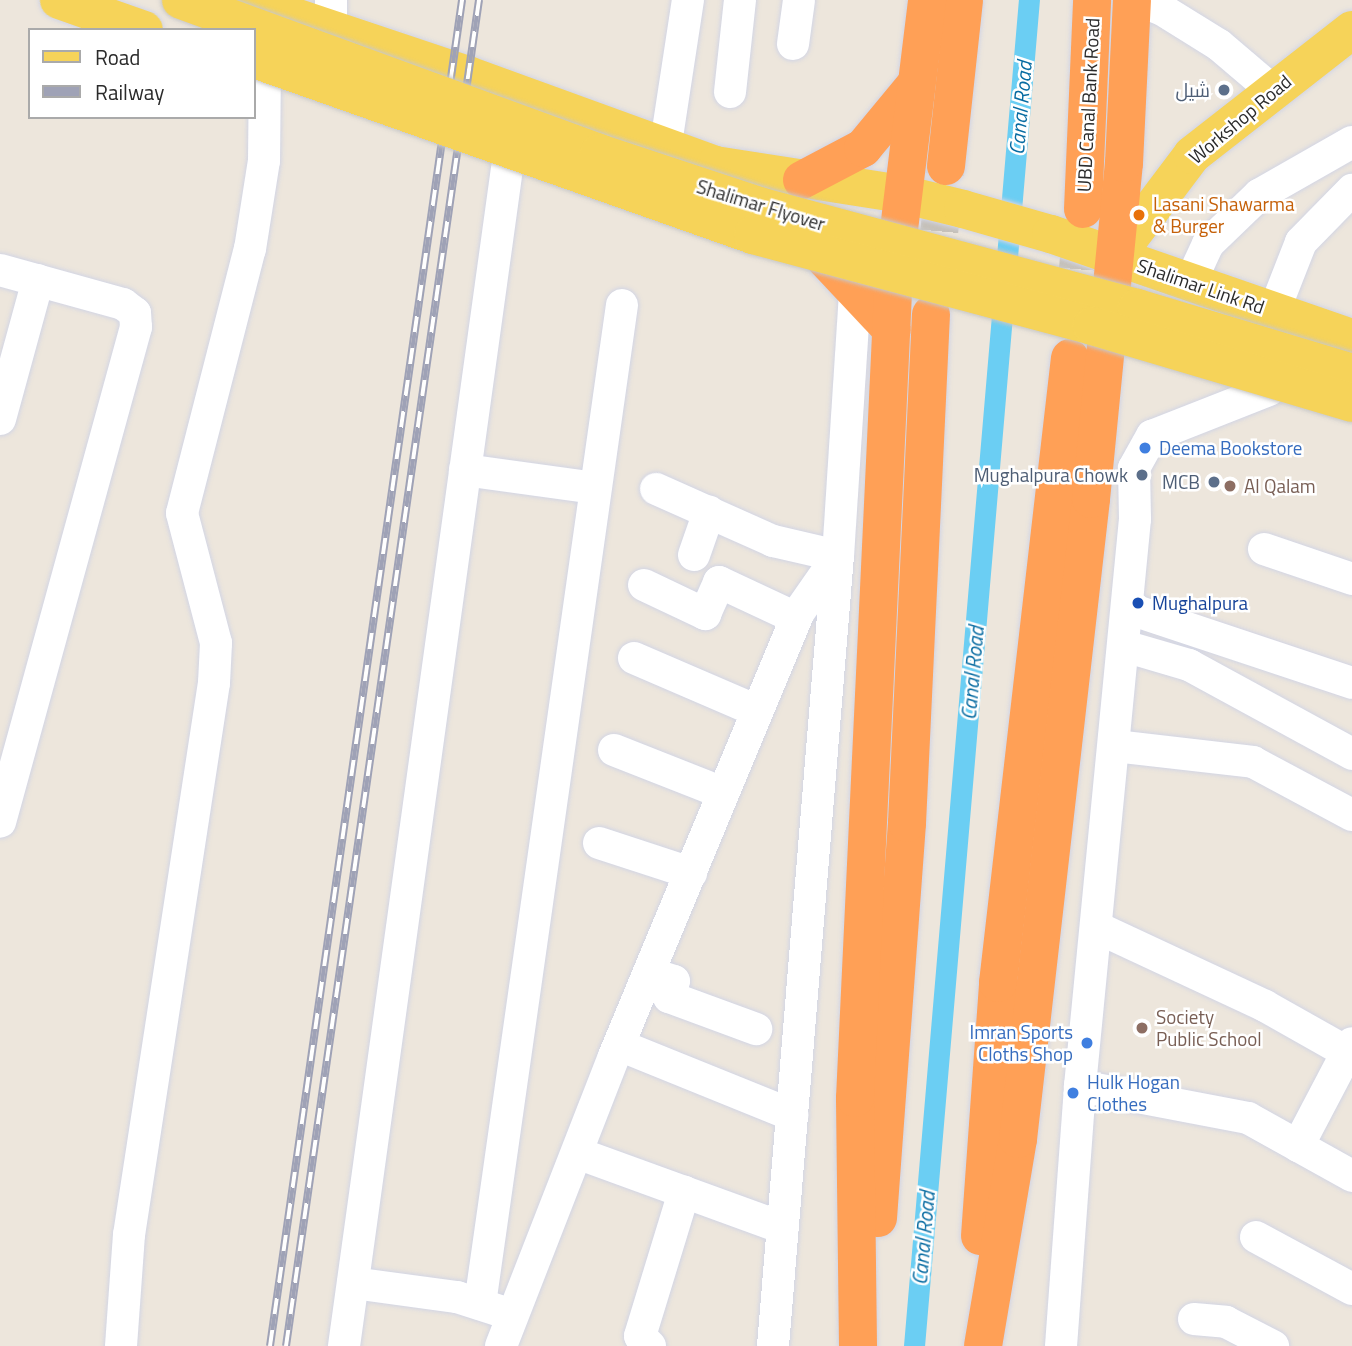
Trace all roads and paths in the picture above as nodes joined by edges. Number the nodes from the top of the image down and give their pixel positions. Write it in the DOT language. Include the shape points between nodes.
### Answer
graph roads {
  1 [pos="59,0"];
  2 [pos="93,0"];
  3 [pos="181,0"];
  4 [pos="244,0"];
  5 [pos="688,0"];
  6 [pos="740,0"];
  7 [pos="799,0"];
  8 [pos="927,0"];
  9 [pos="964,0"];
  10 [pos="1092,0"];
  11 [pos="1132,0"];
  12 [pos="1137,0"];
  13 [pos="331,15"];
  14 [pos="138,28"];
  15 [pos="169,28"];
  16 [pos="1352,30"];
  17 [pos="793,44"];
  18 [pos="258,66"];
  19 [pos="481,80"];
  20 [pos="917,82"];
  21 [pos="1273,91"];
  22 [pos="730,92"];
  23 [pos="1352,142"];
  24 [pos="464,145"];
  25 [pos="665,150"];
  26 [pos="509,161"];
  27 [pos="946,166"];
  28 [pos="802,180"];
  29 [pos="902,194"];
  30 [pos="1348,203"];
  31 [pos="1083,209"];
  32 [pos="815,248"];
  33 [pos="1116,256"];
  34 [pos="0,270"];
  35 [pos="894,270"];
  36 [pos="38,280"];
  37 [pos="1190,283"];
  38 [pos="855,291"];
  39 [pos="939,300"];
  40 [pos="622,305"];
  41 [pos="1275,311"];
  42 [pos="892,330"];
  43 [pos="1108,336"];
  44 [pos="1352,338"];
  45 [pos="1070,358"];
  46 [pos="1352,373"];
  47 [pos="1269,390"];
  48 [pos="1352,403"];
  49 [pos="0,419"];
  50 [pos="1352,422"];
  51 [pos="1095,464"];
  52 [pos="1134,468"];
  53 [pos="466,470"];
  54 [pos="594,488"];
  55 [pos="656,489"];
  56 [pos="709,512"];
  57 [pos="1264,549"];
  58 [pos="694,555"];
  59 [pos="838,556"];
  60 [pos="1352,579"];
  61 [pos="644,586"];
  62 [pos="1127,608"];
  63 [pos="796,618"];
  64 [pos="1124,646"];
  65 [pos="634,657"];
  66 [pos="1352,683"];
  67 [pos="757,711"];
  68 [pos="1115,746"];
  69 [pos="614,750"];
  70 [pos="1352,754"];
  71 [pos="723,793"];
  72 [pos="1352,815"];
  73 [pos="0,822"];
  74 [pos="599,843"];
  75 [pos="691,873"];
  76 [pos="1097,928"];
  77 [pos="649,973"];
  78 [pos="756,1029"];
  79 [pos="619,1045"];
  80 [pos="1351,1050"];
  81 [pos="1080,1086"];
  82 [pos="792,1115"];
  83 [pos="1298,1146"];
  84 [pos="577,1153"];
  85 [pos="1352,1176"];
  86 [pos="684,1192"];
  87 [pos="783,1228"];
  88 [pos="1256,1237"];
  89 [pos="353,1283"];
  90 [pos="1352,1289"];
  91 [pos="480,1304"];
  92 [pos="514,1316"];
  93 [pos="1194,1319"];
  94 [pos="121,1346"];
  95 [pos="344,1346"];
  96 [pos="501,1346"];
  97 [pos="650,1346"];
  98 [pos="773,1346"];
  99 [pos="858,1346"];
  100 [pos="867,1346"];
  101 [pos="974,1346"];
  102 [pos="983,1346"];
  103 [pos="1061,1346"];
  104 [pos="1273,1346"];
  1 -- 14 [label="main road"];
  2 -- 15 [label="main road"];
  3 -- 46 [label="main road, Shalimar Flyover, bridge" via="599,153 759,206 1163,316"];
  4 -- 13 [label="main road, Shalimar Link Rd"];
  5 -- 25 [label="street"];
  6 -- 22 [label="street"];
  7 -- 17 [label="street"];
  8 -- 20 [label="highway"];
  9 -- 27 [label="highway"];
  10 -- 31 [label="highway, UBD Canal Bank Road"];
  11 -- 33 [label="highway"];
  12 -- 21 [label="street" via="1161,9 1219,46"];
  13 -- 19 [label="main road, Shalimar Link Rd"];
  16 -- 21 [label="main road, Workshop Road"];
  18 -- 24 [label="main road"];
  18 -- 48 [label="main road, Shalimar Flyover, bridge" via="753,235 1105,330"];
  18 -- 94 [label="street" via="264,161 250,248 182,513 216,643 214,682 129,1235"];
  19 -- 24 [label="main road"];
  19 -- 25 [label="main road, Shalimar Link Rd"];
  20 -- 28 [label="highway" via="863,148"];
  20 -- 29 [label="highway"];
  21 -- 33 [label="main road, Workshop Road" via="1192,155"];
  23 -- 37 [label="street" via="1259,195 1208,244"];
  24 -- 26 [label="main road"];
  25 -- 28 [label="main road, Shalimar Link Rd" via="715,165"];
  26 -- 32 [label="main road"];
  26 -- 53 [label="street"];
  28 -- 29 [label="main road, Shalimar Link Rd"];
  29 -- 33 [label="main road, Shalimar Link Rd"];
  29 -- 35 [label="highway"];
  30 -- 41 [label="street" via="1301,242"];
  32 -- 35 [label="main road"];
  32 -- 38 [label="highway"];
  33 -- 37 [label="main road, Shalimar Link Rd"];
  33 -- 43 [label="highway"];
  34 -- 36 [label="street"];
  35 -- 39 [label="main road"];
  35 -- 42 [label="highway"];
  36 -- 49 [label="street"];
  36 -- 73 [label="street" via="123,304 135,313 136,327"];
  37 -- 41 [label="main road, Shalimar Link Rd"];
  38 -- 42 [label="highway"];
  38 -- 59 [label="street"];
  39 -- 43 [label="main road, bridge" via="1058,318"];
  39 -- 100 [label="highway" via="899,965"];
  40 -- 54 [label="street"];
  41 -- 44 [label="main road, Shalimar Link Rd"];
  42 -- 99 [label="highway" via="855,1098"];
  43 -- 47 [label="main road"];
  43 -- 51 [label="highway"];
  45 -- 101 [label="highway" via="998,983"];
  47 -- 50 [label="main road"];
  47 -- 52 [label="street" via="1152,436"];
  51 -- 52 [label="street"];
  51 -- 102 [label="highway" via="1018,1139"];
  52 -- 62 [label="street"];
  53 -- 54 [label="street"];
  53 -- 89 [label="street"];
  54 -- 91 [label="street"];
  55 -- 56 [label="street"];
  56 -- 58 [label="street"];
  56 -- 59 [label="street" via="773,541"];
  57 -- 60 [label="street"];
  59 -- 63 [label="street"];
  59 -- 82 [label="street"];
  61 -- 63 [label="street" via="705,614 719,582"];
  62 -- 64 [label="street"];
  62 -- 66 [label="street"];
  63 -- 67 [label="street"];
  64 -- 68 [label="street"];
  64 -- 70 [label="street" via="1189,665"];
  65 -- 67 [label="street"];
  67 -- 71 [label="street"];
  68 -- 72 [label="street" via="1253,762"];
  68 -- 76 [label="street"];
  69 -- 71 [label="street"];
  71 -- 75 [label="street"];
  74 -- 75 [label="street"];
  75 -- 77 [label="street"];
  76 -- 80 [label="street"];
  76 -- 81 [label="street"];
  77 -- 78 [label="street" via="674,981 669,997"];
  77 -- 79 [label="street"];
  79 -- 82 [label="street"];
  79 -- 84 [label="street"];
  80 -- 83 [label="street"];
  81 -- 83 [label="street" via="1248,1118"];
  81 -- 103 [label="street"];
  82 -- 87 [label="street"];
  83 -- 85 [label="street"];
  84 -- 86 [label="street"];
  84 -- 92 [label="street"];
  86 -- 87 [label="street"];
  86 -- 97 [label="street" via="639,1339"];
  87 -- 98 [label="street"];
  88 -- 90 [label="street"];
  89 -- 91 [label="street"];
  89 -- 95 [label="street"];
  91 -- 92 [label="street"];
  92 -- 96 [label="street"];
  93 -- 104 [label="street" via="1226,1322"];
}
